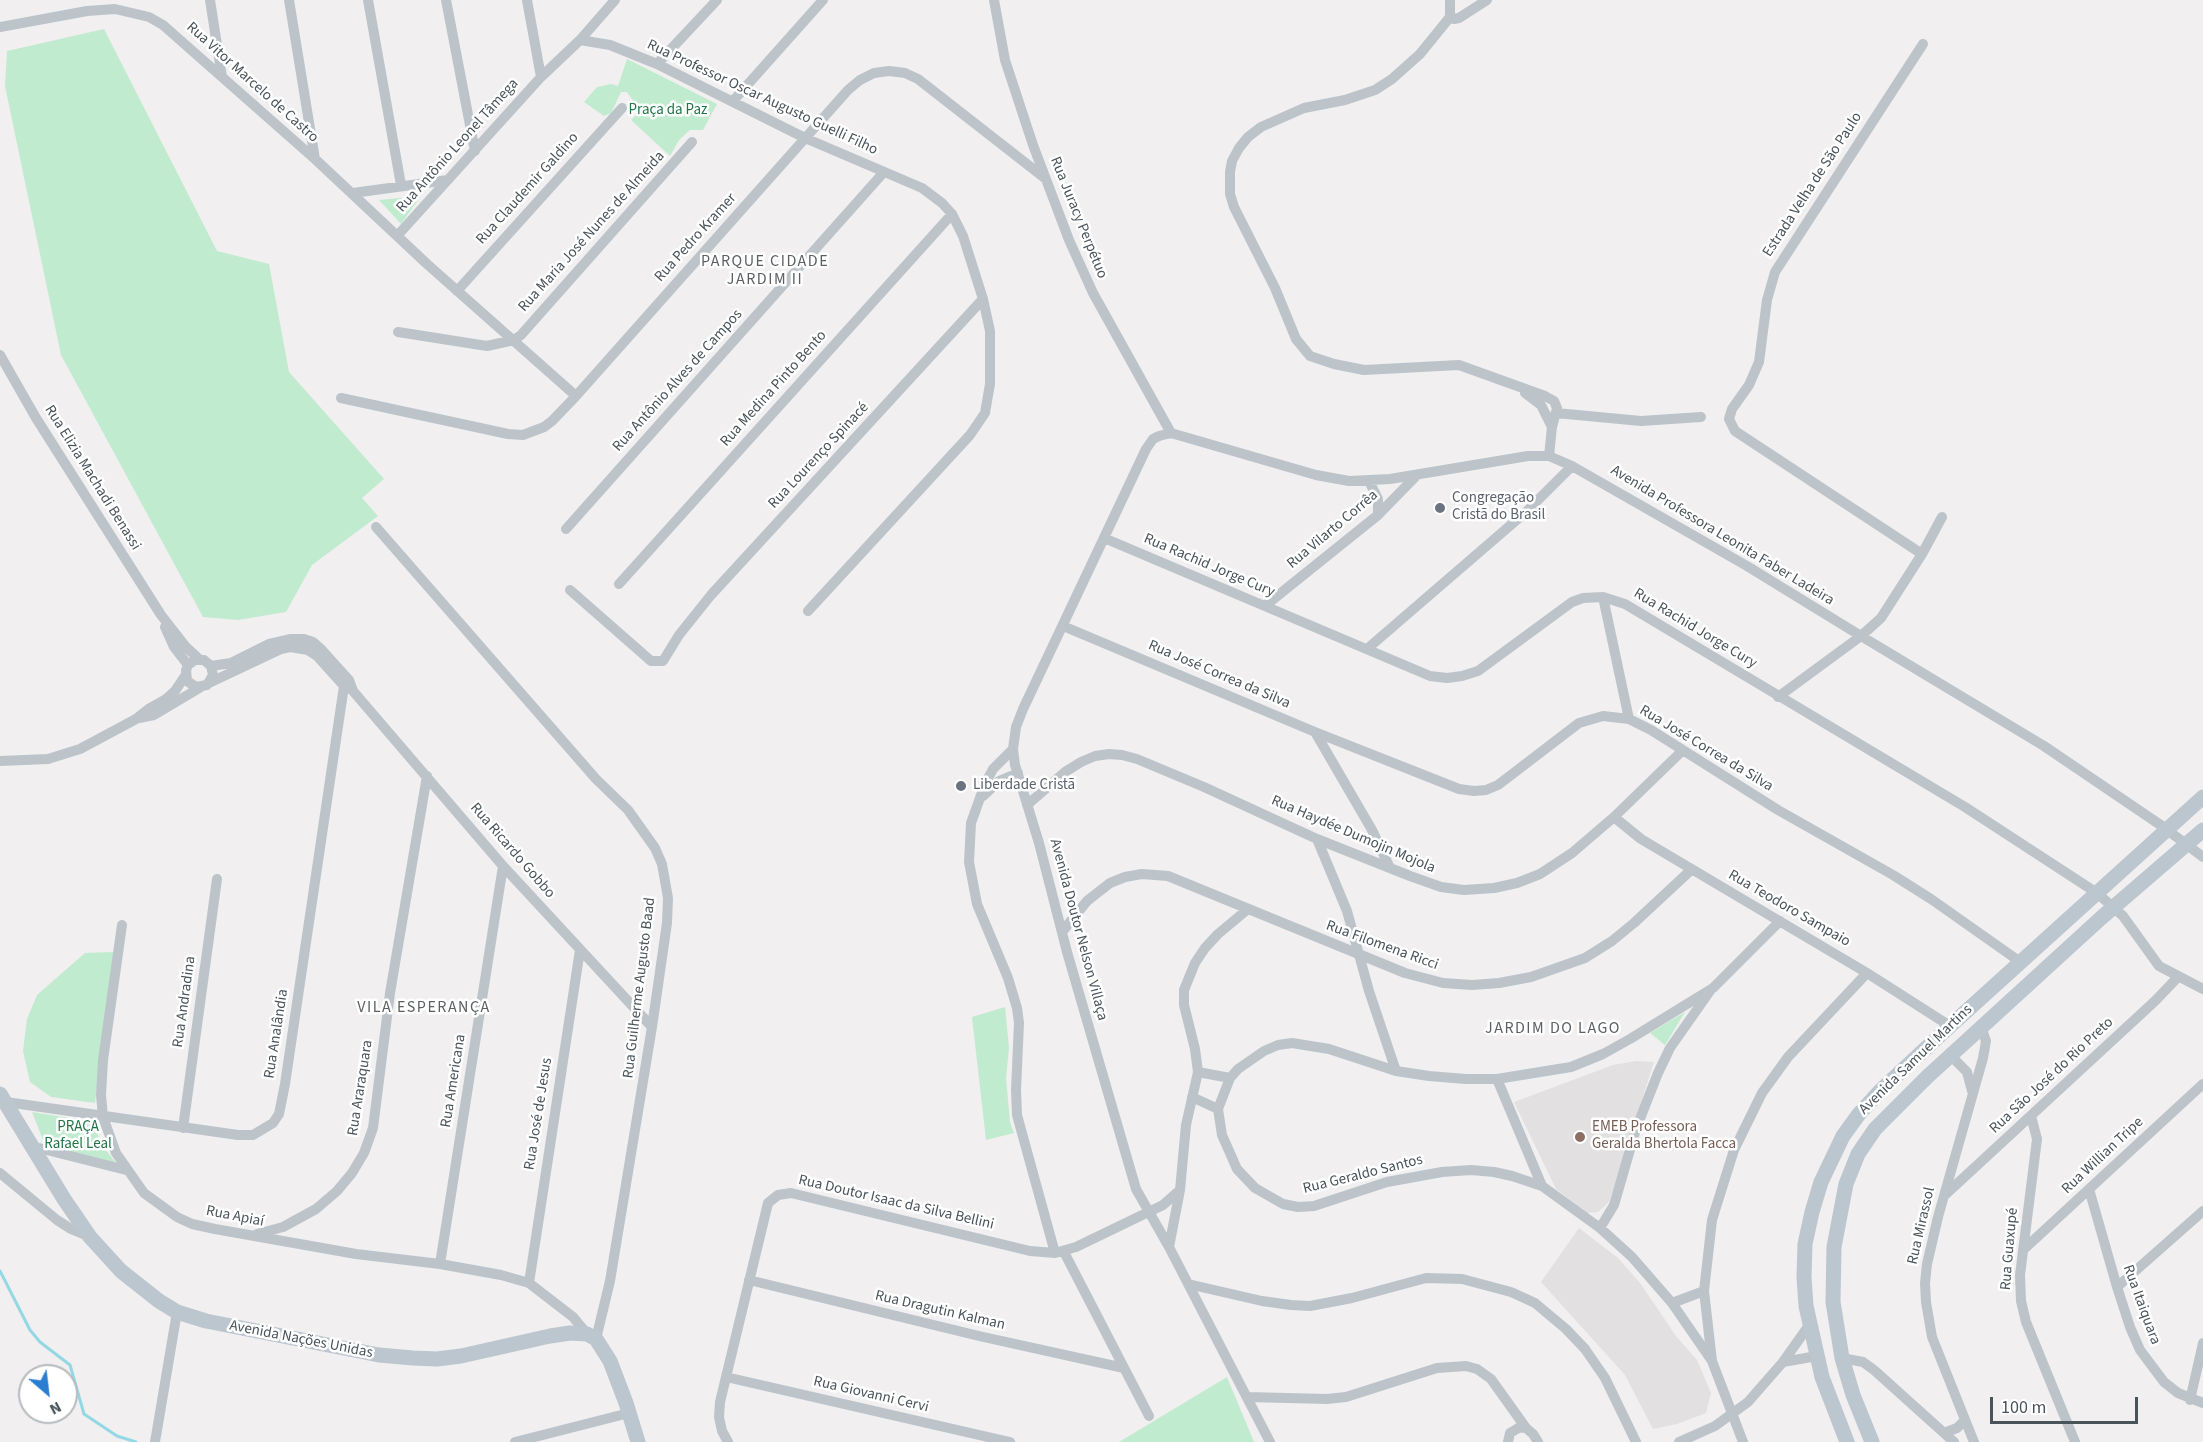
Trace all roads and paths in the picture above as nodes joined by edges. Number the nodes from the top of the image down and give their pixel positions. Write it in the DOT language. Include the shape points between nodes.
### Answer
graph roads {
  1 [pos="210,0"];
  2 [pos="289,0"];
  3 [pos="368,0"];
  4 [pos="446,0"];
  5 [pos="527,0"];
  6 [pos="615,0"];
  7 [pos="717,0"];
  8 [pos="823,0"];
  9 [pos="994,0"];
  10 [pos="1450,0"];
  11 [pos="1487,0"];
  12 [pos="1450,17"];
  13 [pos="0,27"];
  14 [pos="580,40"];
  15 [pos="1923,44"];
  16 [pos="657,64"];
  17 [pos="222,77"];
  18 [pos="541,77"];
  19 [pos="733,101"];
  20 [pos="622,108"];
  21 [pos="805,138"];
  22 [pos="692,142"];
  23 [pos="475,152"];
  24 [pos="315,159"];
  25 [pos="884,172"];
  26 [pos="1046,179"];
  27 [pos="448,180"];
  28 [pos="401,185"];
  29 [pos="353,193"];
  30 [pos="952,214"];
  31 [pos="397,236"];
  32 [pos="457,291"];
  33 [pos="983,299"];
  34 [pos="398,332"];
  35 [pos="514,340"];
  36 [pos="0,355"];
  37 [pos="1508,382"];
  38 [pos="576,396"];
  39 [pos="341,398"];
  40 [pos="1556,413"];
  41 [pos="1701,417"];
  42 [pos="1552,427"];
  43 [pos="1171,433"];
  44 [pos="1549,456"];
  45 [pos="1572,466"];
  46 [pos="1417,475"];
  47 [pos="1370,481"];
  48 [pos="1378,515"];
  49 [pos="1942,517"];
  50 [pos="376,527"];
  51 [pos="566,529"];
  52 [pos="1104,538"];
  53 [pos="1922,554"];
  54 [pos="619,584"];
  55 [pos="570,590"];
  56 [pos="1603,597"];
  57 [pos="1266,606"];
  58 [pos="808,611"];
  59 [pos="160,615"];
  60 [pos="1063,626"];
  61 [pos="1861,636"];
  62 [pos="290,643"];
  63 [pos="1366,649"];
  64 [pos="200,660"];
  65 [pos="211,666"];
  66 [pos="187,670"];
  67 [pos="205,685"];
  68 [pos="349,686"];
  69 [pos="1778,697"];
  70 [pos="136,719"];
  71 [pos="1629,719"];
  72 [pos="1315,732"];
  73 [pos="1013,749"];
  74 [pos="1682,751"];
  75 [pos="0,761"];
  76 [pos="1018,773"];
  77 [pos="427,776"];
  78 [pos="2203,798"];
  79 [pos="979,801"];
  80 [pos="1027,805"];
  81 [pos="1614,817"];
  82 [pos="2167,830"];
  83 [pos="2203,830"];
  84 [pos="1317,839"];
  85 [pos="2188,844"];
  86 [pos="2203,857"];
  87 [pos="503,866"];
  88 [pos="1390,868"];
  89 [pos="1691,870"];
  90 [pos="217,879"];
  91 [pos="2097,893"];
  92 [pos="2114,907"];
  93 [pos="1248,909"];
  94 [pos="1780,921"];
  95 [pos="122,925"];
  96 [pos="1062,932"];
  97 [pos="580,950"];
  98 [pos="1360,956"];
  99 [pos="2019,962"];
  100 [pos="1867,973"];
  101 [pos="2178,977"];
  102 [pos="1713,988"];
  103 [pos="2203,989"];
  104 [pos="1962,1015"];
  105 [pos="1950,1026"];
  106 [pos="652,1027"];
  107 [pos="1981,1027"];
  108 [pos="1935,1039"];
  109 [pos="1950,1054"];
  110 [pos="1396,1071"];
  111 [pos="1198,1072"];
  112 [pos="1230,1078"];
  113 [pos="1497,1079"];
  114 [pos="2203,1084"];
  115 [pos="1972,1091"];
  116 [pos="1192,1097"];
  117 [pos="3,1098"];
  118 [pos="1218,1109"];
  119 [pos="2031,1116"];
  120 [pos="103,1117"];
  121 [pos="183,1128"];
  122 [pos="30,1146"];
  123 [pos="126,1170"];
  124 [pos="0,1173"];
  125 [pos="1542,1186"];
  126 [pos="2090,1189"];
  127 [pos="1180,1190"];
  128 [pos="1945,1194"];
  129 [pos="2203,1211"];
  130 [pos="1148,1212"];
  131 [pos="1600,1228"];
  132 [pos="250,1235"];
  133 [pos="90,1237"];
  134 [pos="1169,1248"];
  135 [pos="2023,1250"];
  136 [pos="1060,1253"];
  137 [pos="440,1264"];
  138 [pos="749,1280"];
  139 [pos="529,1283"];
  140 [pos="1188,1284"];
  141 [pos="2117,1287"];
  142 [pos="1704,1291"];
  143 [pos="1672,1303"];
  144 [pos="177,1312"];
  145 [pos="1810,1324"];
  146 [pos="1837,1330"];
  147 [pos="592,1337"];
  148 [pos="2203,1343"];
  149 [pos="1817,1356"];
  150 [pos="1842,1358"];
  151 [pos="1712,1360"];
  152 [pos="1783,1362"];
  153 [pos="1124,1368"];
  154 [pos="726,1377"];
  155 [pos="1247,1397"];
  156 [pos="2190,1400"];
  157 [pos="2203,1403"];
  158 [pos="629,1413"];
  159 [pos="1733,1414"];
  160 [pos="1149,1416"];
  161 [pos="1965,1420"];
  162 [pos="1526,1428"];
  163 [pos="2070,1428"];
  164 [pos="1944,1433"];
  165 [pos="155,1442"];
  166 [pos="515,1442"];
  167 [pos="638,1442"];
  168 [pos="728,1442"];
  169 [pos="1010,1442"];
  170 [pos="1270,1442"];
  171 [pos="1508,1442"];
  172 [pos="1538,1442"];
  173 [pos="1636,1442"];
  174 [pos="1679,1442"];
  175 [pos="1743,1442"];
  176 [pos="1847,1442"];
  177 [pos="1872,1442"];
  178 [pos="1954,1442"];
  179 [pos="1974,1442"];
  180 [pos="2075,1442"];
  181 [pos="2086,1442"];
  1 -- 17 [label="street"];
  2 -- 24 [label="street"];
  3 -- 28 [label="street"];
  4 -- 23 [label="street"];
  5 -- 18 [label="street, Rua Antônio Leonel Tâmega"];
  6 -- 14 [label="street, Rua Antônio Leonel Tâmega"];
  7 -- 16 [label="street"];
  8 -- 19 [label="street"];
  9 -- 26 [label="street, Rua Juracy Perpétuo" via="1005,60"];
  10 -- 12 [label="street"];
  11 -- 12 [label="street" via="1459,18"];
  12 -- 37 [label="street" via="1420,54 1375,90 1304,108 1248,137 1232,161 1230,194 1296,339 1310,356 1364,370 1459,364"];
  13 -- 17 [label="street, Rua Vitor Marcelo de Castro" via="115,9 149,17 177,35"];
  14 -- 16 [label="street, Rua Professor Oscar Augusto Guelli Filho" via="610,45"];
  14 -- 18 [label="street, Rua Antônio Leonel Tâmega"];
  15 -- 53 [label="street, Estrada Velha de São Paulo" via="1779,265 1767,300 1760,362 1729,419 1734,431"];
  16 -- 19 [label="street, Rua Professor Oscar Augusto Guelli Filho"];
  17 -- 24 [label="street, Rua Vitor Marcelo de Castro"];
  18 -- 23 [label="street, Rua Antônio Leonel Tâmega"];
  19 -- 21 [label="street, Rua Professor Oscar Augusto Guelli Filho"];
  20 -- 32 [label="street, Rua Claudemir Galdino"];
  21 -- 25 [label="street, Rua Professor Oscar Augusto Guelli Filho"];
  21 -- 26 [label="street, Rua Pedro Kramer" via="860,80 889,70 918,79"];
  21 -- 38 [label="street, Rua Pedro Kramer"];
  22 -- 35 [label="street, Rua Maria José Nunes de Almeida"];
  23 -- 27 [label="street, Rua Antônio Leonel Tâmega"];
  24 -- 29 [label="street, Rua Vitor Marcelo de Castro"];
  25 -- 30 [label="street, Rua Professor Oscar Augusto Guelli Filho" via="922,188"];
  25 -- 51 [label="street, Rua Antônio Alves de Campos"];
  26 -- 43 [label="street, Rua Juracy Perpétuo" via="1081,268"];
  27 -- 28 [label="street"];
  27 -- 31 [label="street, Rua Antônio Leonel Tâmega"];
  28 -- 29 [label="street"];
  29 -- 31 [label="street, Rua Vitor Marcelo de Castro"];
  30 -- 33 [label="street, Rua Professor Oscar Augusto Guelli Filho"];
  30 -- 54 [label="street, Rua Medina Pinto Bento"];
  31 -- 32 [label="street, Rua Vitor Marcelo de Castro"];
  32 -- 35 [label="street, Rua Vitor Marcelo de Castro"];
  33 -- 55 [label="street, Rua Lourenço Spinacé" via="711,595 679,634 665,659 659,663 651,661"];
  33 -- 58 [label="street, Rua Professor Oscar Augusto Guelli Filho" via="991,361 985,413 970,435"];
  34 -- 35 [label="street" via="488,345"];
  35 -- 38 [label="street, Rua Vitor Marcelo de Castro"];
  36 -- 59 [label="street, Rua Elizia Machadi Benassi"];
  37 -- 40 [label="street" via="1551,399"];
  37 -- 42 [label="street" via="1538,401"];
  38 -- 39 [label="street, Rua Pedro Kramer" via="552,421 523,435"];
  40 -- 41 [label="street" via="1641,421"];
  40 -- 42 [label="street"];
  42 -- 44 [label="street"];
  43 -- 47 [label="street, Avenida Professora Leonita Faber Ladeira" via="1316,475"];
  43 -- 52 [label="street, Avenida Doutor Nelson Villaça" via="1154,439 1146,449"];
  44 -- 45 [label="street, Avenida Professora Leonita Faber Ladeira"];
  44 -- 46 [label="street, Avenida Professora Leonita Faber Ladeira" via="1511,458"];
  45 -- 61 [label="street, Avenida Professora Leonita Faber Ladeira"];
  45 -- 63 [label="street" via="1527,511"];
  46 -- 47 [label="street, Avenida Professora Leonita Faber Ladeira"];
  46 -- 48 [label="street, Rua Vilarto Corrêa"];
  47 -- 48 [label="street" via="1378,499"];
  48 -- 57 [label="street, Rua Vilarto Corrêa"];
  49 -- 53 [label="street"];
  50 -- 106 [label="street, Rua Guilherme Augusto Baad" via="596,779 628,810 655,848 668,898"];
  52 -- 57 [label="street, Rua Rachid Jorge Cury"];
  52 -- 60 [label="street, Avenida Doutor Nelson Villaça"];
  53 -- 61 [label="street" via="1881,618"];
  56 -- 63 [label="street, Rua Rachid Jorge Cury" via="1572,602 1494,661 1462,676 1430,676"];
  56 -- 69 [label="street, Rua Rachid Jorge Cury" via="1636,610"];
  56 -- 71 [label="street"];
  57 -- 63 [label="street, Rua Rachid Jorge Cury"];
  59 -- 64 [label="street, Rua Elizia Machadi Benassi"];
  59 -- 66 [label="street, Rua Elizia Machadi Benassi"];
  60 -- 72 [label="street, Rua José Correa da Silva"];
  60 -- 73 [label="street, Avenida Doutor Nelson Villaça" via="1023,709"];
  61 -- 69 [label="street"];
  61 -- 82 [label="street, Avenida Professora Leonita Faber Ladeira" via="2044,746"];
  62 -- 65 [label="street" via="269,644 231,663"];
  62 -- 67 [label="street"];
  62 -- 68 [label="street, Rua Ricardo Gobbo" via="304,639 313,642"];
  64 -- 65 [label="street"];
  64 -- 66 [label="street" via="195,660"];
  65 -- 67 [label="street" via="213,675"];
  66 -- 67 [label="street" via="191,685"];
  66 -- 70 [label="street" via="175,691"];
  67 -- 70 [label="street" via="154,715"];
  68 -- 77 [label="street, Rua Ricardo Gobbo"];
  68 -- 121 [label="street, Rua Analândia" via="279,1114 273,1123 253,1135"];
  69 -- 91 [label="street, Rua Rachid Jorge Cury" via="1965,807"];
  70 -- 75 [label="street" via="64,755"];
  71 -- 72 [label="street, Rua José Correa da Silva" via="1603,716 1579,723 1508,778 1486,790 1474,791 1443,784"];
  71 -- 74 [label="street, Rua José Correa da Silva"];
  72 -- 88 [label="street"];
  73 -- 76 [label="street, Avenida Doutor Nelson Villaça"];
  73 -- 79 [label="street" via="993,769"];
  74 -- 81 [label="street, Rua Haydée Dumojin Mojola"];
  74 -- 99 [label="street, Rua José Correa da Silva" via="1902,881"];
  76 -- 79 [label="street" via="999,781"];
  76 -- 80 [label="street, Avenida Doutor Nelson Villaça"];
  77 -- 87 [label="street, Rua Ricardo Gobbo"];
  77 -- 132 [label="street, Rua Araraquara" via="390,993 373,1128 364,1153 337,1191 316,1209 283,1227"];
  78 -- 82 [label="main road, Avenida Samuel Martins"];
  79 -- 136 [label="street" via="968,846 972,884 1017,1008 1017,1115"];
  80 -- 84 [label="street, Rua Haydée Dumojin Mojola" via="1081,762 1102,755 1122,755 1204,787"];
  80 -- 96 [label="street, Avenida Doutor Nelson Villaça"];
  81 -- 88 [label="street, Rua Haydée Dumojin Mojola" via="1572,853 1517,883 1464,890 1441,887"];
  81 -- 89 [label="street, Rua Teodoro Sampaio"];
  82 -- 85 [label="street, Avenida Professora Leonita Faber Ladeira"];
  82 -- 91 [label="main road, Avenida Samuel Martins"];
  83 -- 85 [label="main road, Avenida Samuel Martins"];
  84 -- 88 [label="street, Rua Haydée Dumojin Mojola"];
  84 -- 98 [label="street" via="1347,911"];
  85 -- 86 [label="street, Avenida Professora Leonita Faber Ladeira"];
  85 -- 92 [label="main road, Avenida Samuel Martins"];
  87 -- 97 [label="street, Rua Ricardo Gobbo"];
  87 -- 137 [label="street, Rua Americana"];
  89 -- 94 [label="street, Rua Teodoro Sampaio"];
  89 -- 98 [label="street, Rua Filomena Ricci" via="1612,941 1585,957 1531,977 1481,985 1443,983"];
  90 -- 121 [label="street, Rua Andradina"];
  91 -- 92 [label="street, Rua Rachid Jorge Cury"];
  91 -- 99 [label="main road, Avenida Samuel Martins"];
  92 -- 101 [label="street, Rua Rachid Jorge Cury" via="2154,961"];
  92 -- 107 [label="main road, Avenida Samuel Martins"];
  93 -- 96 [label="street, Rua Filomena Ricci" via="1168,876 1143,874 1117,880 1098,890"];
  93 -- 98 [label="street, Rua Filomena Ricci"];
  93 -- 111 [label="street" via="1205,948 1184,990"];
  94 -- 100 [label="street, Rua Teodoro Sampaio"];
  94 -- 102 [label="street"];
  95 -- 120 [label="street, Rua Apiaí" via="101,1080"];
  96 -- 130 [label="street, Avenida Doutor Nelson Villaça" via="1128,1168"];
  97 -- 106 [label="street, Rua Ricardo Gobbo"];
  97 -- 139 [label="street, Rua José de Jesus"];
  98 -- 110 [label="street"];
  99 -- 104 [label="main road, Avenida Samuel Martins"];
  100 -- 105 [label="street, Rua Teodoro Sampaio"];
  100 -- 142 [label="street" via="1788,1057 1749,1116 1712,1220"];
  101 -- 103 [label="street, Rua Rachid Jorge Cury"];
  101 -- 119 [label="street, Rua São José do Rio Preto"];
  102 -- 113 [label="street" via="1603,1054 1571,1067"];
  102 -- 131 [label="street" via="1670,1048 1658,1073 1636,1129 1614,1205"];
  104 -- 105 [label="main road, Avenida Samuel Martins"];
  104 -- 107 [label="main road"];
  105 -- 108 [label="main road, Avenida Samuel Martins"];
  106 -- 147 [label="street, Rua Guilherme Augusto Baad" via="610,1281"];
  107 -- 109 [label="main road, Avenida Samuel Martins"];
  107 -- 115 [label="street, Rua Mirassol" via="1985,1048"];
  108 -- 109 [label="main road"];
  108 -- 145 [label="main road, Avenida Samuel Martins" via="1859,1114 1821,1182 1805,1244 1804,1277"];
  109 -- 115 [label="street" via="1967,1072"];
  109 -- 146 [label="main road, Avenida Samuel Martins" via="1895,1106 1851,1167 1834,1247"];
  110 -- 112 [label="street" via="1329,1049 1292,1043 1278,1045 1252,1058"];
  110 -- 113 [label="street" via="1430,1077"];
  111 -- 112 [label="street"];
  111 -- 116 [label="street"];
  112 -- 118 [label="street"];
  113 -- 125 [label="street"];
  114 -- 126 [label="street, Rua Willian Tripe"];
  115 -- 128 [label="street, Rua Mirassol"];
  116 -- 118 [label="street"];
  116 -- 127 [label="street"];
  117 -- 120 [label="street, Rua Analândia"];
  117 -- 122 [label="main road, Avenida Nações Unidas"];
  118 -- 125 [label="street, Rua Geraldo Santos" via="1222,1135 1237,1169 1255,1188 1283,1204 1314,1206 1387,1182 1442,1172 1494,1172"];
  119 -- 128 [label="street, Rua São José do Rio Preto"];
  119 -- 135 [label="street, Rua Guaxupé" via="2037,1139"];
  120 -- 121 [label="street, Rua Analândia"];
  120 -- 123 [label="street, Rua Apiaí"];
  122 -- 123 [label="street"];
  122 -- 133 [label="main road, Avenida Nações Unidas"];
  123 -- 132 [label="street, Rua Apiaí" via="144,1193 177,1217 215,1230"];
  124 -- 133 [label="street" via="57,1220"];
  125 -- 131 [label="street, Rua Geraldo Santos"];
  126 -- 135 [label="street, Rua Willian Tripe"];
  126 -- 141 [label="street, Rua Itaiquara"];
  127 -- 130 [label="street" via="1168,1202"];
  127 -- 134 [label="street"];
  128 -- 161 [label="street, Rua Mirassol" via="1927,1264 1926,1302 1932,1337"];
  129 -- 141 [label="street"];
  130 -- 134 [label="street, Avenida Doutor Nelson Villaça"];
  130 -- 136 [label="street"];
  131 -- 143 [label="street, Rua Geraldo Santos" via="1632,1257"];
  132 -- 137 [label="street, Rua Apiaí"];
  133 -- 144 [label="main road, Avenida Nações Unidas" via="121,1271"];
  134 -- 140 [label="street, Avenida Doutor Nelson Villaça"];
  135 -- 163 [label="street, Rua Guaxupé" via="2021,1302 2026,1322"];
  136 -- 138 [label="street, Rua Doutor Isaac da Silva Bellini" via="1030,1251 791,1193 768,1203"];
  136 -- 153 [label="street"];
  137 -- 139 [label="street, Rua Apiaí"];
  138 -- 153 [label="street, Rua Dragutin Kalman"];
  138 -- 154 [label="street, Rua Doutor Isaac da Silva Bellini"];
  139 -- 147 [label="street, Rua Apiaí"];
  140 -- 155 [label="street, Avenida Doutor Nelson Villaça"];
  140 -- 173 [label="street" via="1262,1301 1310,1306 1426,1278 1462,1280 1511,1292 1535,1303 1585,1349 1605,1378"];
  141 -- 156 [label="street, Rua Itaiquara" via="2147,1361 2164,1382"];
  142 -- 143 [label="street"];
  142 -- 151 [label="street"];
  143 -- 151 [label="street, Rua Geraldo Santos"];
  144 -- 147 [label="main road, Avenida Nações Unidas" via="310,1342 413,1358 461,1356 570,1333"];
  144 -- 165 [label="street"];
  145 -- 146 [label="main road"];
  145 -- 149 [label="main road, Avenida Samuel Martins"];
  145 -- 152 [label="street"];
  146 -- 150 [label="main road, Avenida Samuel Martins"];
  147 -- 158 [label="main road" via="610,1361"];
  148 -- 156 [label="street"];
  149 -- 150 [label="main road"];
  149 -- 152 [label="street"];
  149 -- 176 [label="main road, Avenida Samuel Martins"];
  150 -- 164 [label="street" via="1863,1362 1874,1370"];
  150 -- 177 [label="main road, Avenida Samuel Martins"];
  151 -- 159 [label="street"];
  152 -- 159 [label="street"];
  153 -- 160 [label="street"];
  154 -- 168 [label="street, Rua Doutor Isaac da Silva Bellini" via="719,1417"];
  154 -- 169 [label="street, Rua Giovanni Cervi"];
  155 -- 162 [label="street" via="1346,1397 1437,1368 1466,1366 1485,1374 1497,1386"];
  155 -- 170 [label="street, Avenida Doutor Nelson Villaça"];
  156 -- 157 [label="street, Rua Itaiquara"];
  158 -- 166 [label="street"];
  158 -- 167 [label="main road"];
  159 -- 174 [label="street"];
  159 -- 175 [label="street"];
  161 -- 164 [label="street"];
  161 -- 179 [label="street, Rua Mirassol"];
  162 -- 171 [label="street" via="1514,1429"];
  162 -- 172 [label="street"];
  163 -- 180 [label="street"];
  163 -- 181 [label="street, Rua Guaxupé"];
  164 -- 178 [label="street"];
}
